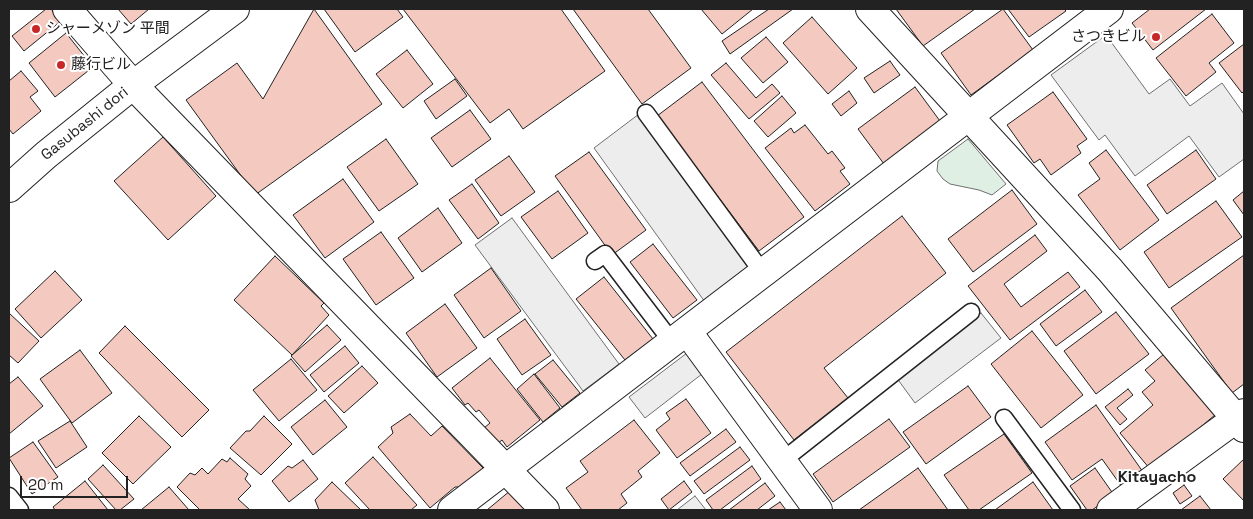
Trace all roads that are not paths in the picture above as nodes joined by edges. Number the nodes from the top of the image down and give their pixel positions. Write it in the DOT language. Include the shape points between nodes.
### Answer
graph roads {
  1 [pos="67,9"];
  2 [pos="870,9"];
  3 [pos="1109,9"];
  4 [pos="222,13"];
  5 [pos="133,85"];
  6 [pos="646,113"];
  7 [pos="967,116"];
  8 [pos="9,188"];
  9 [pos="595,261"];
  10 [pos="763,273"];
  11 [pos="972,312"];
  12 [pos="680,336"];
  13 [pos="1004,418"];
  14 [pos="1241,420"];
  15 [pos="782,461"];
  16 [pos="506,469"];
  17 [pos="9,496"];
  18 [pos="20,510"];
  19 [pos="452,510"];
  20 [pos="545,510"];
  21 [pos="818,510"];
  22 [pos="1072,510"];
  23 [pos="1111,510"];
  1 -- 5 [label="street"];
  2 -- 7 [label="street"];
  3 -- 7 [label="street"];
  4 -- 5 [label="street, Gasubashi dori"];
  5 -- 8 [label="street, Gasubashi dori"];
  5 -- 16 [label="street"];
  6 -- 10 [label="lane"];
  7 -- 10 [label="street"];
  7 -- 14 [label="street" via="1110,270"];
  9 -- 12 [label="lane" via="605,254"];
  10 -- 12 [label="street" via="735,287"];
  11 -- 15 [label="lane"];
  12 -- 15 [label="street"];
  12 -- 16 [label="street" via="616,375"];
  13 -- 22 [label="lane"];
  14 -- 23 [label="street"];
  15 -- 21 [label="street"];
  16 -- 19 [label="street"];
  16 -- 20 [label="street"];
  17 -- 18 [label="lane"];
}
